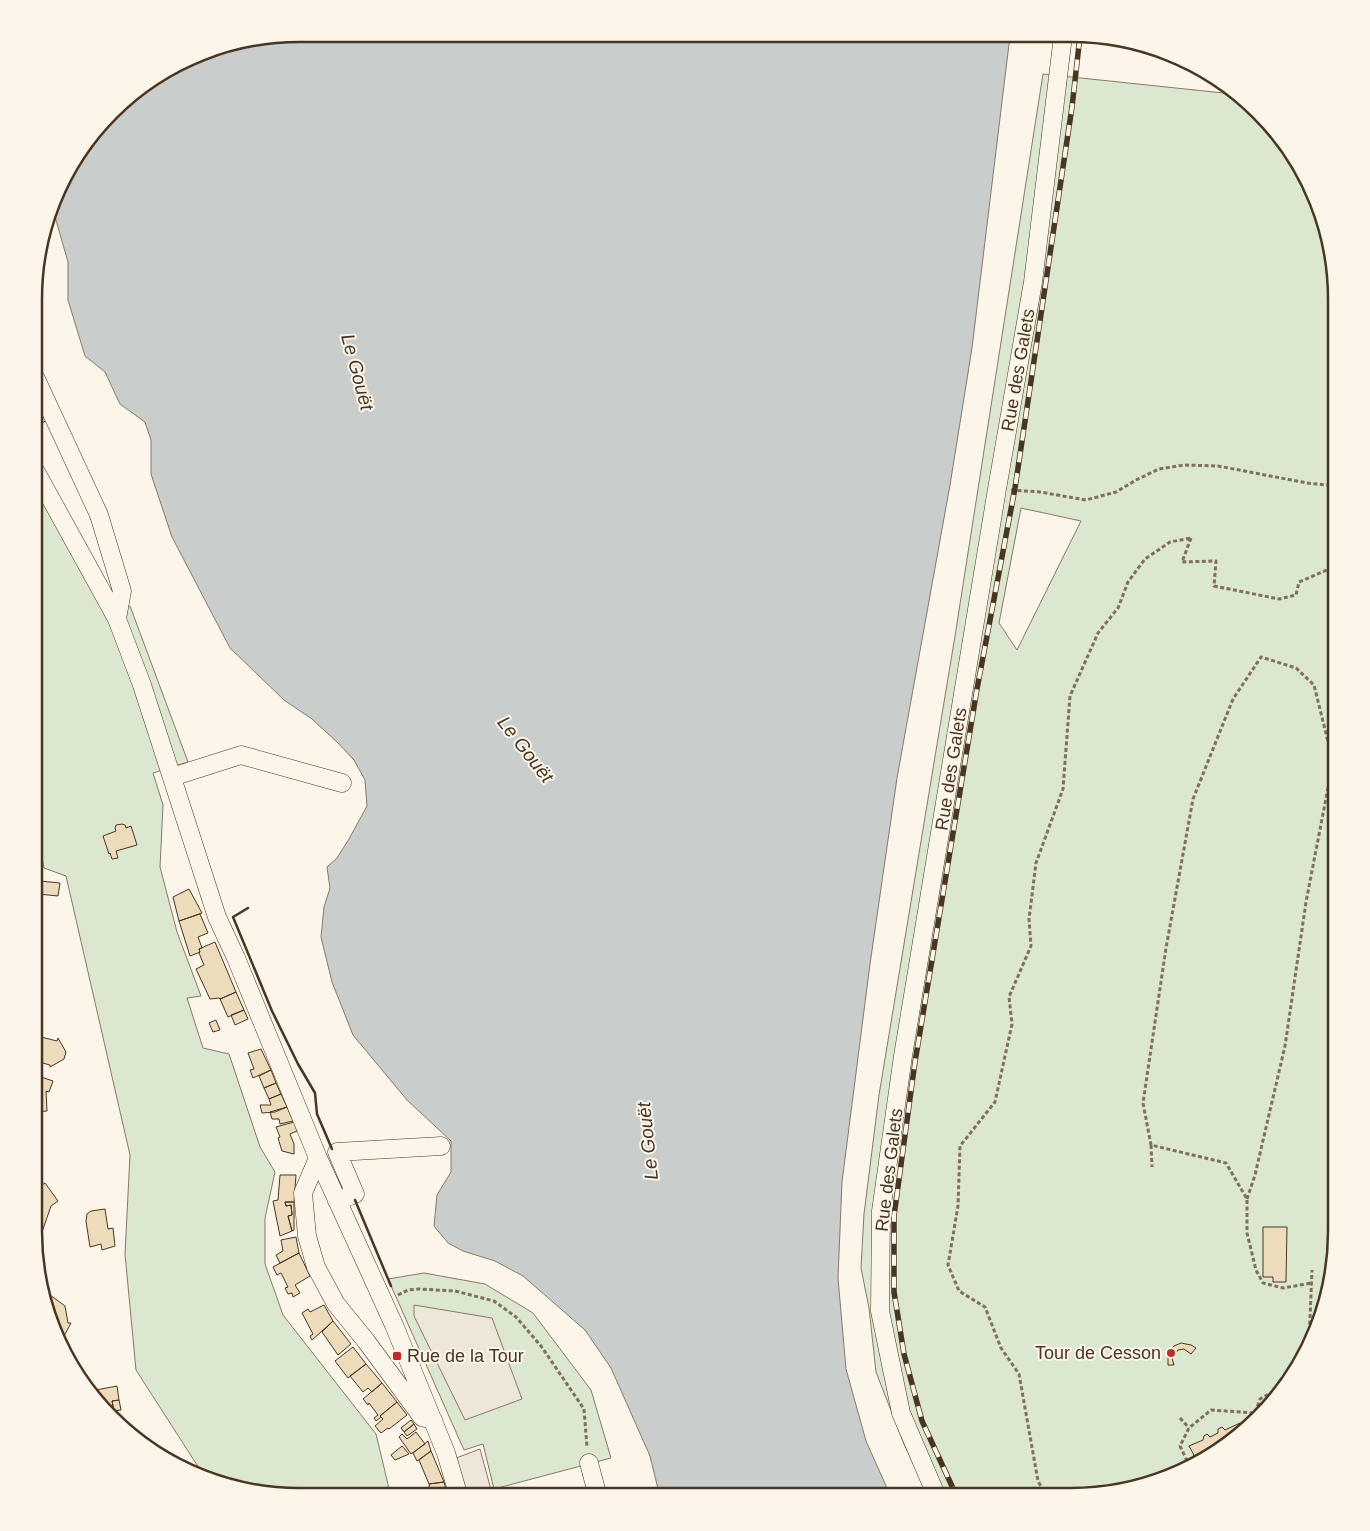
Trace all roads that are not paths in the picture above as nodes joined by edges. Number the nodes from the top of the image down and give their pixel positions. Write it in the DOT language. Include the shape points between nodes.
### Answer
graph roads {
  1 [pos="1062,42"];
  2 [pos="43,395"];
  3 [pos="43,485"];
  4 [pos="117,619"];
  5 [pos="172,777"];
  6 [pos="342,783"];
  7 [pos="442,1146"];
  8 [pos="318,1158"];
  9 [pos="337,1201"];
  10 [pos="433,1420"];
  11 [pos="589,1463"];
  12 [pos="456,1488"];
  13 [pos="596,1488"];
  14 [pos="933,1488"];
  1 -- 14 [label="street, Rue des Galets" via="1033,282 903,1056 881,1211 880,1311 901,1413"];
  2 -- 4 [label="street" via="99,515 122,591"];
  3 -- 4 [label="street"];
  4 -- 5 [label="street"];
  5 -- 6 [label="street" via="241,755"];
  5 -- 8 [label="street" via="217,917"];
  7 -- 9 [label="street" via="337,1152 355,1194"];
  8 -- 9 [label="street"];
  8 -- 10 [label="street" via="304,1194 307,1236 316,1267 336,1304 422,1417"];
  9 -- 10 [label="street"];
  10 -- 12 [label="street"];
  11 -- 13 [label="street"];
}
